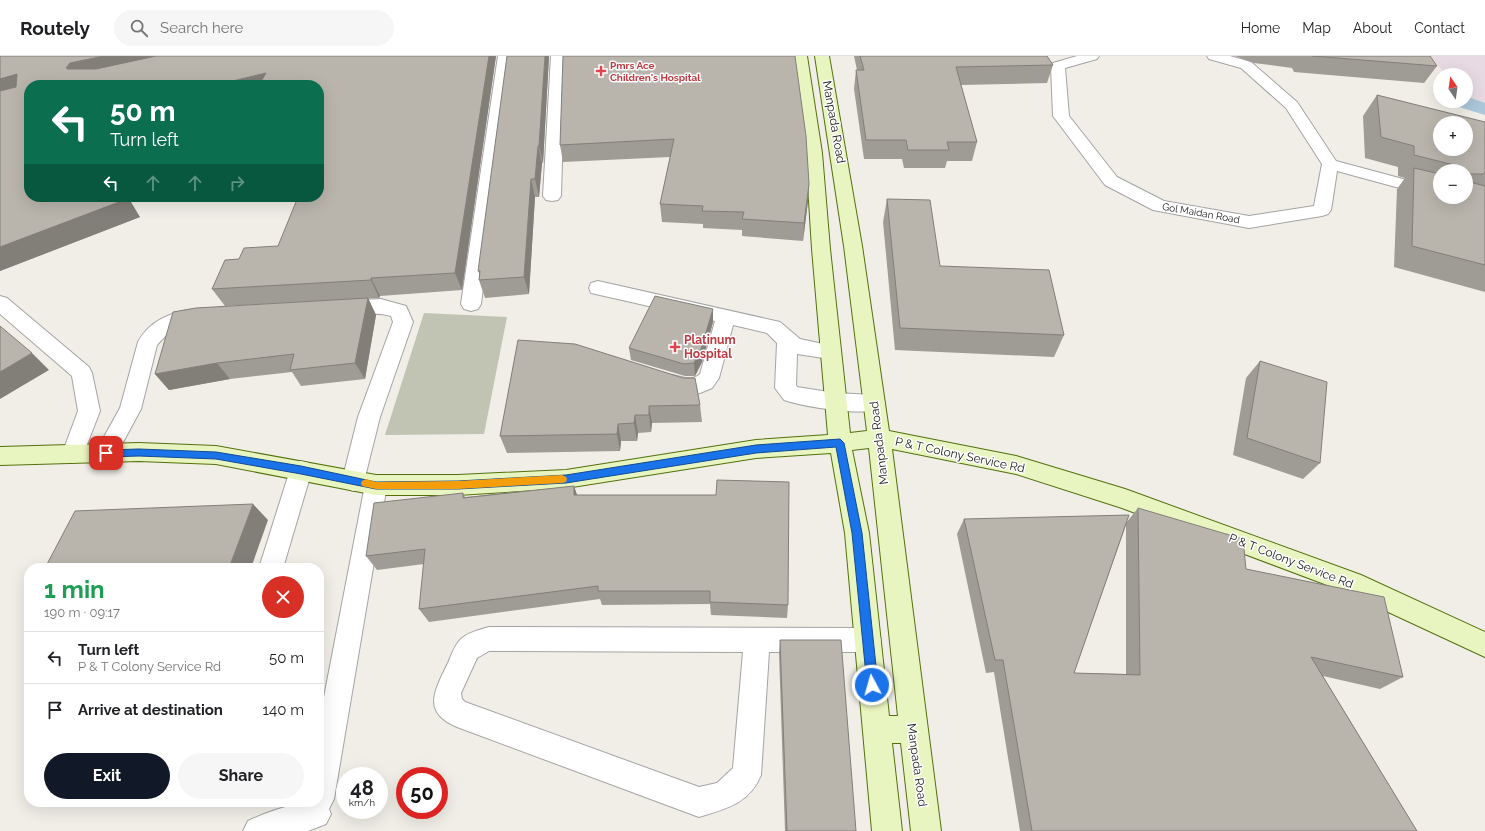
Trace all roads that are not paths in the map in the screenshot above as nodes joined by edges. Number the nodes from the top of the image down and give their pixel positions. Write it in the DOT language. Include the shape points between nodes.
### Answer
graph roads {
  1 [pos="505,56"];
  2 [pos="558,56"];
  3 [pos="800,56"];
  4 [pos="822,56"];
  5 [pos="1092,56"];
  6 [pos="1214,56"];
  7 [pos="804,78"];
  8 [pos="826,78"];
  9 [pos="1330,164"];
  10 [pos="1433,192"];
  11 [pos="552,196"];
  12 [pos="821,249"];
  13 [pos="853,249"];
  14 [pos="598,288"];
  15 [pos="0,303"];
  16 [pos="471,304"];
  17 [pos="326,309"];
  18 [pos="216,315"];
  19 [pos="726,316"];
  20 [pos="787,341"];
  21 [pos="830,352"];
  22 [pos="647,374"];
  23 [pos="835,401"];
  24 [pos="874,403"];
  25 [pos="879,438"];
  26 [pos="840,443"];
  27 [pos="106,453"];
  28 [pos="74,454"];
  29 [pos="0,456"];
  30 [pos="301,470"];
  31 [pos="364,483"];
  32 [pos="272,563"];
  33 [pos="757,640"];
  34 [pos="868,640"];
  35 [pos="1485,645"];
  36 [pos="328,696"];
  37 [pos="913,729"];
  38 [pos="877,730"];
  39 [pos="324,735"];
  40 [pos="316,812"];
  41 [pos="258,831"];
  42 [pos="887,831"];
  43 [pos="926,831"];
  1 -- 16 [label="street"];
  2 -- 11 [label="street"];
  3 -- 7 [label="main road, Manpada Road"];
  4 -- 8 [label="main road, Manpada Road"];
  5 -- 9 [label="street, Gol Maidan Road" via="1058,66 1061,116 1111,181 1159,206 1249,222 1322,210"];
  6 -- 9 [label="street" via="1246,66 1292,105"];
  7 -- 8 [label="main road"];
  7 -- 12 [label="main road, Manpada Road" via="814,154"];
  8 -- 13 [label="main road, Manpada Road"];
  9 -- 10 [label="street"];
  12 -- 13 [label="main road"];
  12 -- 21 [label="main road, Manpada Road"];
  13 -- 24 [label="main road, Manpada Road"];
  14 -- 19 [label="street"];
  15 -- 28 [label="street" via="82,373 89,410"];
  17 -- 31 [label="street" via="381,306 399,311 403,322 369,417"];
  18 -- 27 [label="street" via="185,317 162,326 148,342 130,409"];
  19 -- 20 [label="street" via="774,327"];
  19 -- 22 [label="street" via="709,378 703,385 685,386"];
  20 -- 21 [label="street" via="795,346"];
  20 -- 23 [label="street" via="785,388 788,392"];
  21 -- 23 [label="main road, Manpada Road"];
  23 -- 24 [label="street"];
  23 -- 26 [label="main road, Manpada Road"];
  24 -- 25 [label="main road, Manpada Road"];
  25 -- 26 [label="main road, P & T Colony Service Rd"];
  25 -- 35 [label="main road, P & T Colony Service Rd" via="1016,464 1125,499 1352,583"];
  25 -- 37 [label="main road, Manpada Road"];
  26 -- 31 [label="main road, P & T Colony Service Rd" via="756,449 566,479 458,485"];
  26 -- 34 [label="main road, Manpada Road" via="857,533"];
  27 -- 28 [label="main road, P & T Colony Service Rd"];
  27 -- 30 [label="main road, P & T Colony Service Rd" via="216,455"];
  28 -- 29 [label="main road, P & T Colony Service Rd"];
  30 -- 31 [label="main road, P & T Colony Service Rd"];
  30 -- 32 [label="street"];
  31 -- 36 [label="street"];
  33 -- 33 [label="street" via="747,775 725,795 699,802 457,713 448,706 448,693 468,649 489,639"];
  33 -- 34 [label="street"];
  34 -- 38 [label="main road, Manpada Road"];
  36 -- 39 [label="street"];
  37 -- 38 [label="main road"];
  37 -- 43 [label="main road, Manpada Road"];
  38 -- 42 [label="main road, Manpada Road"];
  40 -- 41 [label="street"];
}
